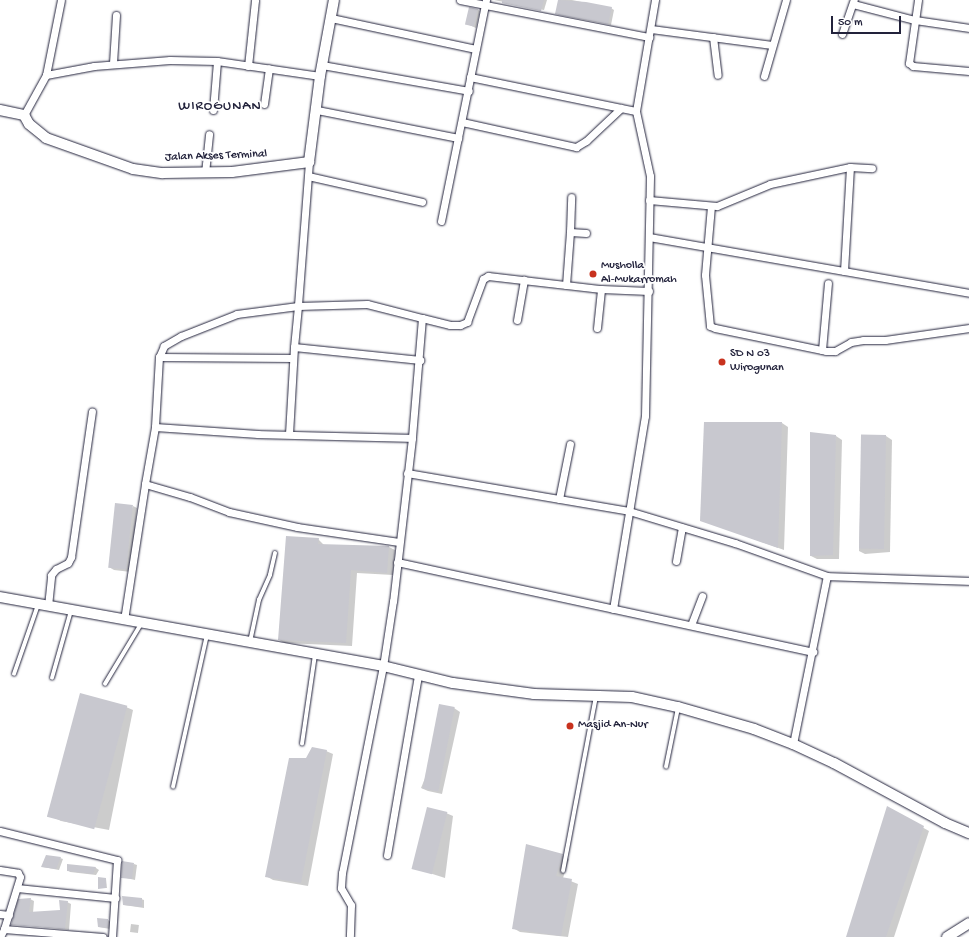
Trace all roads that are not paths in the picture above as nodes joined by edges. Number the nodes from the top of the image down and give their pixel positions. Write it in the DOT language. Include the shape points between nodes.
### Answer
graph roads {
  1 [pos="61,0"];
  2 [pos="255,0"];
  3 [pos="334,0"];
  4 [pos="460,0"];
  5 [pos="655,0"];
  6 [pos="786,0"];
  7 [pos="918,0"];
  8 [pos="854,2"];
  9 [pos="486,3"];
  10 [pos="116,15"];
  11 [pos="331,18"];
  12 [pos="915,20"];
  13 [pos="969,28"];
  14 [pos="650,29"];
  15 [pos="842,34"];
  16 [pos="649,37"];
  17 [pos="713,38"];
  18 [pos="772,45"];
  19 [pos="476,49"];
  20 [pos="217,61"];
  21 [pos="112,63"];
  22 [pos="322,65"];
  23 [pos="248,66"];
  24 [pos="269,68"];
  25 [pos="969,71"];
  26 [pos="46,75"];
  27 [pos="718,75"];
  28 [pos="320,76"];
  29 [pos="764,76"];
  30 [pos="470,77"];
  31 [pos="469,91"];
  32 [pos="264,104"];
  33 [pos="621,108"];
  34 [pos="0,110"];
  35 [pos="213,110"];
  36 [pos="317,110"];
  37 [pos="636,111"];
  38 [pos="24,115"];
  39 [pos="462,122"];
  40 [pos="209,134"];
  41 [pos="458,138"];
  42 [pos="309,162"];
  43 [pos="850,167"];
  44 [pos="872,168"];
  45 [pos="205,173"];
  46 [pos="308,176"];
  47 [pos="571,197"];
  48 [pos="649,200"];
  49 [pos="422,202"];
  50 [pos="711,206"];
  51 [pos="441,220"];
  52 [pos="570,232"];
  53 [pos="586,233"];
  54 [pos="649,237"];
  55 [pos="706,246"];
  56 [pos="844,271"];
  57 [pos="524,280"];
  58 [pos="828,283"];
  59 [pos="566,285"];
  60 [pos="601,289"];
  61 [pos="649,291"];
  62 [pos="969,293"];
  63 [pos="298,302"];
  64 [pos="422,318"];
  65 [pos="517,320"];
  66 [pos="597,328"];
  67 [pos="969,328"];
  68 [pos="294,347"];
  69 [pos="822,350"];
  70 [pos="159,357"];
  71 [pos="293,358"];
  72 [pos="420,360"];
  73 [pos="92,412"];
  74 [pos="155,426"];
  75 [pos="289,434"];
  76 [pos="412,438"];
  77 [pos="570,444"];
  78 [pos="408,473"];
  79 [pos="145,484"];
  80 [pos="559,499"];
  81 [pos="629,511"];
  82 [pos="682,528"];
  83 [pos="399,542"];
  84 [pos="276,554"];
  85 [pos="676,561"];
  86 [pos="397,562"];
  87 [pos="827,576"];
  88 [pos="969,581"];
  89 [pos="702,596"];
  90 [pos="0,597"];
  91 [pos="43,605"];
  92 [pos="613,609"];
  93 [pos="71,610"];
  94 [pos="124,620"];
  95 [pos="142,623"];
  96 [pos="691,625"];
  97 [pos="207,636"];
  98 [pos="250,643"];
  99 [pos="813,652"];
  100 [pos="315,654"];
  101 [pos="383,666"];
  102 [pos="14,674"];
  103 [pos="418,675"];
  104 [pos="52,678"];
  105 [pos="105,684"];
  106 [pos="596,696"];
  107 [pos="678,707"];
  108 [pos="302,744"];
  109 [pos="793,744"];
  110 [pos="666,767"];
  111 [pos="173,787"];
  112 [pos="0,831"];
  113 [pos="969,833"];
  114 [pos="387,855"];
  115 [pos="0,870"];
  116 [pos="563,871"];
  117 [pos="17,888"];
  118 [pos="115,898"];
  119 [pos="0,914"];
  120 [pos="9,915"];
  121 [pos="969,922"];
  122 [pos="4,929"];
  123 [pos="0,937"];
  124 [pos="103,937"];
  125 [pos="112,937"];
  126 [pos="350,937"];
  127 [pos="947,937"];
  1 -- 26 [label="street"];
  2 -- 23 [label="street"];
  3 -- 11 [label="street"];
  4 -- 9 [label="street"];
  5 -- 14 [label="street"];
  6 -- 18 [label="street"];
  7 -- 12 [label="street"];
  8 -- 12 [label="street"];
  8 -- 15 [label="street"];
  9 -- 16 [label="street"];
  9 -- 19 [label="street"];
  10 -- 21 [label="street"];
  11 -- 19 [label="street"];
  11 -- 22 [label="street"];
  12 -- 13 [label="street"];
  12 -- 25 [label="street" via="908,58 913,66"];
  14 -- 16 [label="street"];
  14 -- 17 [label="street"];
  16 -- 37 [label="street"];
  17 -- 18 [label="street"];
  17 -- 27 [label="street"];
  18 -- 29 [label="street"];
  19 -- 30 [label="street"];
  20 -- 21 [label="street" via="142,60"];
  20 -- 23 [label="street"];
  20 -- 35 [label="street"];
  21 -- 26 [label="street"];
  22 -- 28 [label="street"];
  22 -- 31 [label="street"];
  23 -- 24 [label="street"];
  24 -- 28 [label="street"];
  24 -- 32 [label="street"];
  26 -- 38 [label="street"];
  28 -- 36 [label="street"];
  30 -- 31 [label="street"];
  30 -- 33 [label="street"];
  31 -- 39 [label="street"];
  33 -- 37 [label="street"];
  33 -- 39 [label="street" via="586,141 576,147"];
  34 -- 38 [label="street"];
  36 -- 41 [label="street"];
  36 -- 42 [label="street"];
  37 -- 48 [label="street" via="649,163"];
  38 -- 45 [label="street, Jalan Akses Terminal" via="29,124 46,138 133,169 164,173"];
  39 -- 41 [label="street"];
  40 -- 45 [label="street"];
  41 -- 51 [label="street"];
  42 -- 45 [label="street, Jalan Akses Terminal" via="251,171"];
  42 -- 46 [label="street"];
  43 -- 44 [label="street"];
  43 -- 50 [label="street" via="770,184"];
  43 -- 56 [label="street"];
  46 -- 49 [label="street"];
  46 -- 63 [label="street"];
  47 -- 52 [label="street"];
  48 -- 50 [label="street"];
  48 -- 54 [label="street"];
  50 -- 55 [label="street"];
  52 -- 53 [label="street"];
  52 -- 59 [label="street"];
  54 -- 55 [label="street"];
  54 -- 61 [label="street"];
  55 -- 56 [label="street"];
  55 -- 69 [label="street" via="705,275 710,326"];
  56 -- 62 [label="street"];
  57 -- 59 [label="street"];
  57 -- 64 [label="street" via="485,276 471,315 460,325"];
  57 -- 65 [label="street"];
  58 -- 69 [label="street"];
  59 -- 60 [label="street"];
  60 -- 61 [label="street"];
  60 -- 66 [label="street"];
  61 -- 81 [label="street" via="645,416"];
  63 -- 64 [label="street" via="367,304"];
  63 -- 68 [label="street"];
  63 -- 70 [label="street" via="237,314 206,325 164,346"];
  64 -- 72 [label="street"];
  67 -- 69 [label="street" via="885,340 863,340 851,342 835,351"];
  68 -- 71 [label="street"];
  68 -- 72 [label="street"];
  70 -- 71 [label="street"];
  70 -- 74 [label="street"];
  71 -- 75 [label="street"];
  72 -- 76 [label="street"];
  73 -- 91 [label="street" via="71,557 68,563 56,569 51,575"];
  74 -- 75 [label="street"];
  74 -- 79 [label="street"];
  75 -- 76 [label="street"];
  76 -- 78 [label="street"];
  77 -- 80 [label="street"];
  78 -- 80 [label="street"];
  78 -- 83 [label="street"];
  79 -- 83 [label="street" via="190,496 229,512 297,527"];
  79 -- 94 [label="street"];
  80 -- 81 [label="street"];
  81 -- 82 [label="street"];
  81 -- 92 [label="street"];
  82 -- 85 [label="street"];
  82 -- 87 [label="street" via="735,543"];
  83 -- 86 [label="street"];
  84 -- 98 [label="lane" via="259,600"];
  86 -- 92 [label="street"];
  86 -- 101 [label="street"];
  87 -- 88 [label="street"];
  87 -- 99 [label="street"];
  89 -- 96 [label="street"];
  90 -- 91 [label="street"];
  91 -- 93 [label="street"];
  91 -- 102 [label="lane"];
  92 -- 96 [label="street"];
  93 -- 94 [label="street"];
  93 -- 104 [label="lane"];
  94 -- 95 [label="street"];
  95 -- 97 [label="street"];
  95 -- 105 [label="lane"];
  96 -- 99 [label="street"];
  97 -- 98 [label="street"];
  97 -- 111 [label="lane"];
  98 -- 100 [label="street"];
  99 -- 109 [label="street"];
  100 -- 101 [label="street"];
  100 -- 108 [label="lane"];
  101 -- 103 [label="street"];
  101 -- 126 [label="street" via="342,873 341,888 351,905"];
  103 -- 106 [label="street" via="510,691"];
  103 -- 114 [label="street"];
  106 -- 107 [label="street" via="632,697"];
  106 -- 116 [label="lane"];
  107 -- 109 [label="street" via="754,729"];
  107 -- 110 [label="lane"];
  109 -- 113 [label="street" via="834,763 945,824"];
  112 -- 118 [label="street" via="113,857 118,863"];
  115 -- 117 [label="street" via="19,874"];
  117 -- 118 [label="street"];
  117 -- 120 [label="street"];
  118 -- 125 [label="street"];
  119 -- 120 [label="street"];
  120 -- 122 [label="street"];
  121 -- 127 [label="street"];
  122 -- 123 [label="street"];
  122 -- 124 [label="street"];
}
